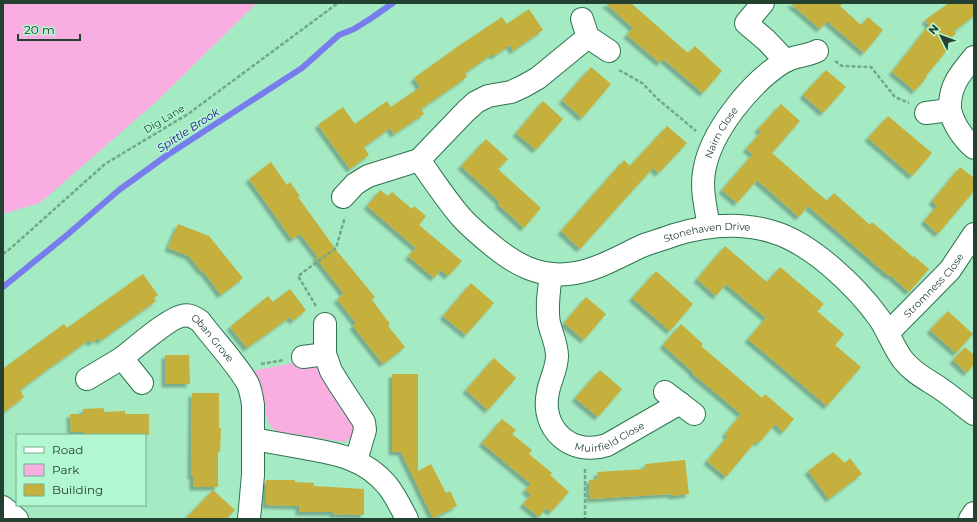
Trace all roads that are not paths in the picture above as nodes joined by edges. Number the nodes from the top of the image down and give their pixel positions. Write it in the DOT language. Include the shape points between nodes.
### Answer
graph roads {
  1 [pos="763,3"];
  2 [pos="609,51"];
  3 [pos="817,51"];
  4 [pos="974,57"];
  5 [pos="786,61"];
  6 [pos="950,110"];
  7 [pos="926,113"];
  8 [pos="974,148"];
  9 [pos="419,160"];
  10 [pos="343,197"];
  11 [pos="709,227"];
  12 [pos="974,234"];
  13 [pos="551,274"];
  14 [pos="325,324"];
  15 [pos="888,333"];
  16 [pos="325,354"];
  17 [pos="303,357"];
  18 [pos="122,358"];
  19 [pos="87,379"];
  20 [pos="142,383"];
  21 [pos="680,403"];
  22 [pos="974,414"];
  23 [pos="253,439"];
  24 [pos="356,461"];
  25 [pos="3,507"];
  26 [pos="974,513"];
  27 [pos="18,519"];
  28 [pos="249,519"];
  29 [pos="407,519"];
  30 [pos="970,519"];
  1 -- 5 [label="street" via="746,23"];
  2 -- 9 [label="street" via="585,28 538,78 511,92 488,96 476,102"];
  3 -- 5 [label="street, Nairn Close"];
  4 -- 6 [label="street" via="953,86 949,98"];
  5 -- 11 [label="street, Nairn Close" via="765,76 748,93 712,144 704,173"];
  6 -- 7 [label="street"];
  6 -- 8 [label="street" via="958,131"];
  9 -- 10 [label="street" via="368,176 355,184"];
  9 -- 13 [label="street, Stonehaven Drive" via="449,202 477,233 521,266"];
  11 -- 13 [label="street, Stonehaven Drive" via="644,245 584,271"];
  11 -- 15 [label="street, Stonehaven Drive" via="756,228 791,239 843,278 868,304"];
  12 -- 15 [label="street, Stromness Close" via="950,270"];
  13 -- 21 [label="street, Muirfield Close" via="548,314 557,357 547,406 549,420 556,432 574,446 597,448 607,445"];
  14 -- 16 [label="street"];
  15 -- 22 [label="street, Stonehaven Drive" via="902,359 913,370"];
  16 -- 17 [label="street"];
  16 -- 24 [label="street" via="331,371 364,422"];
  18 -- 19 [label="street, Oban Grove"];
  18 -- 20 [label="street"];
  18 -- 23 [label="street, Oban Grove" via="174,318 188,315 194,317 200,321 248,385 251,394"];
  23 -- 24 [label="street" via="330,453"];
  23 -- 28 [label="street, Oban Grove"];
  24 -- 29 [label="street" via="375,473 387,485"];
  25 -- 27 [label="street"];
  26 -- 30 [label="street"];
}
